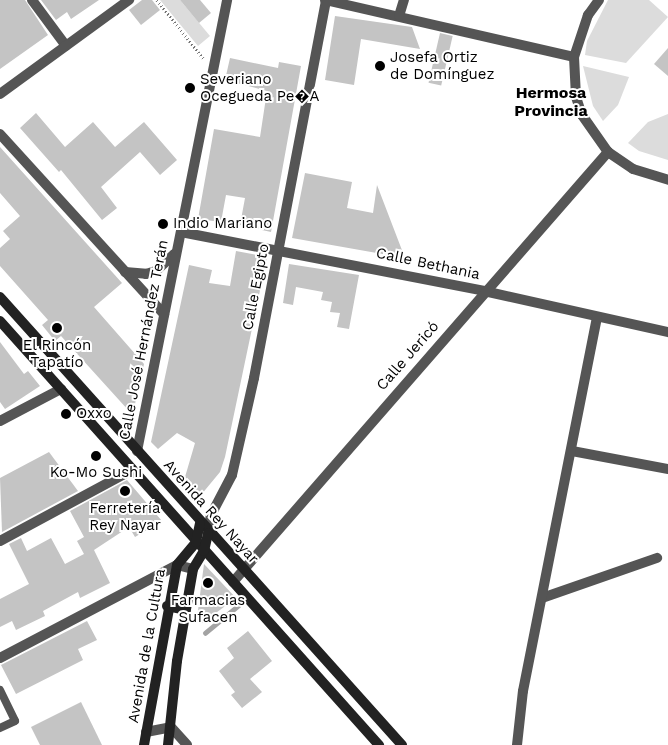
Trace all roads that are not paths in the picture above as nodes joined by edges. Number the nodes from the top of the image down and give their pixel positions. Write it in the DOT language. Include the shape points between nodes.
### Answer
graph roads {
  1 [pos="32,0"];
  2 [pos="129,0"];
  3 [pos="226,0"];
  4 [pos="325,0"];
  5 [pos="404,0"];
  6 [pos="599,0"];
  7 [pos="399,16"];
  8 [pos="66,46"];
  9 [pos="574,57"];
  10 [pos="0,94"];
  11 [pos="0,134"];
  12 [pos="608,152"];
  13 [pos="668,180"];
  14 [pos="181,232"];
  15 [pos="278,249"];
  16 [pos="176,250"];
  17 [pos="125,272"];
  18 [pos="484,291"];
  19 [pos="0,297"];
  20 [pos="164,314"];
  21 [pos="597,317"];
  22 [pos="0,321"];
  23 [pos="668,332"];
  24 [pos="60,389"];
  25 [pos="0,421"];
  26 [pos="137,451"];
  27 [pos="572,451"];
  28 [pos="668,469"];
  29 [pos="132,470"];
  30 [pos="204,531"];
  31 [pos="0,541"];
  32 [pos="196,542"];
  33 [pos="204,551"];
  34 [pos="657,558"];
  35 [pos="177,565"];
  36 [pos="193,569"];
  37 [pos="243,571"];
  38 [pos="233,582"];
  39 [pos="542,598"];
  40 [pos="167,606"];
  41 [pos="186,610"];
  42 [pos="0,658"];
  43 [pos="0,690"];
  44 [pos="171,727"];
  45 [pos="0,728"];
  46 [pos="146,732"];
  47 [pos="144,745"];
  48 [pos="168,745"];
  49 [pos="187,745"];
  50 [pos="379,745"];
  51 [pos="402,745"];
  52 [pos="517,745"];
  1 -- 8 [label="street"];
  2 -- 8 [label="street"];
  3 -- 14 [label="street, Calle José Hernández Terán"];
  4 -- 7 [label="street"];
  4 -- 15 [label="street, Calle Egipto"];
  5 -- 7 [label="street"];
  6 -- 9 [label="street" via="588,14"];
  7 -- 9 [label="street"];
  8 -- 10 [label="street"];
  9 -- 12 [label="street" via="576,97 582,115"];
  11 -- 17 [label="street"];
  12 -- 13 [label="street" via="633,169"];
  12 -- 18 [label="street, Calle Jericó"];
  14 -- 15 [label="street, Calle Bethania"];
  14 -- 16 [label="street, Calle José Hernández Terán"];
  15 -- 18 [label="street, Calle Bethania"];
  15 -- 30 [label="street, Calle Egipto" via="232,475"];
  16 -- 17 [label="street" via="156,271 146,274"];
  16 -- 20 [label="street, Calle José Hernández Terán"];
  17 -- 20 [label="street"];
  18 -- 21 [label="street, Calle Bethania"];
  18 -- 37 [label="street, Calle Jericó"];
  19 -- 26 [label="main road, Avenida Rey Nayar"];
  20 -- 26 [label="street, Calle José Hernández Terán"];
  21 -- 23 [label="street, Calle Bethania"];
  21 -- 27 [label="street"];
  22 -- 24 [label="main road, Avenida Rey Nayar"];
  24 -- 25 [label="street"];
  24 -- 29 [label="main road, Avenida Rey Nayar"];
  26 -- 30 [label="main road, Avenida Rey Nayar"];
  27 -- 28 [label="street"];
  27 -- 39 [label="street"];
  29 -- 31 [label="street"];
  29 -- 32 [label="main road, Avenida Rey Nayar"];
  30 -- 32 [label="main road, Avenida de la Cultura"];
  30 -- 33 [label="main road"];
  30 -- 37 [label="main road, Avenida Rey Nayar"];
  32 -- 33 [label="main road, Avenida Rey Nayar"];
  32 -- 35 [label="main road, Avenida de la Cultura"];
  33 -- 36 [label="main road"];
  33 -- 38 [label="main road, Avenida Rey Nayar"];
  34 -- 39 [label="street"];
  35 -- 36 [label="street"];
  35 -- 40 [label="main road, Avenida de la Cultura"];
  35 -- 42 [label="street"];
  36 -- 41 [label="main road"];
  37 -- 38 [label="street, Calle Jericó"];
  37 -- 51 [label="main road, Avenida Rey Nayar"];
  38 -- 50 [label="main road, Avenida Rey Nayar"];
  39 -- 52 [label="street" via="523,691"];
  40 -- 41 [label="main road"];
  40 -- 46 [label="main road, Avenida de la Cultura"];
  41 -- 44 [label="main road"];
  43 -- 45 [label="lane" via="15,721"];
  44 -- 46 [label="street"];
  44 -- 48 [label="main road"];
  44 -- 49 [label="street"];
  46 -- 47 [label="main road, Avenida de la Cultura"];
}
